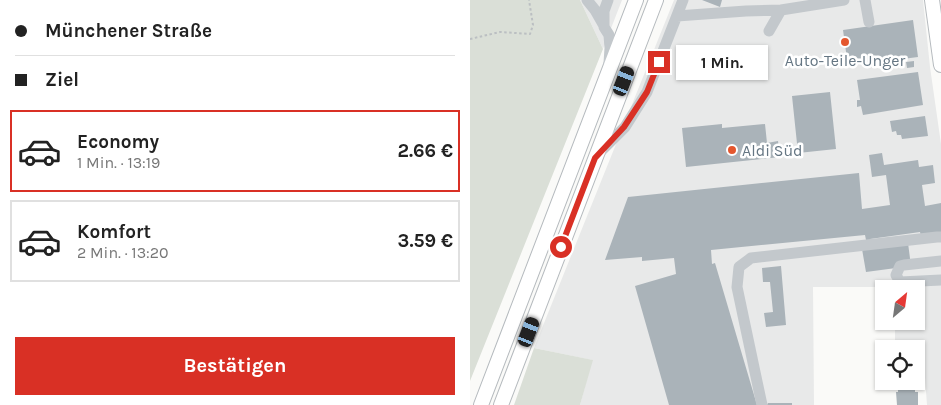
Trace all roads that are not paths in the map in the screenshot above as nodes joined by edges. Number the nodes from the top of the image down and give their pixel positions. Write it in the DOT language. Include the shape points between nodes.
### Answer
graph roads {
  1 [pos="588,0"];
  2 [pos="608,0"];
  3 [pos="636,0"];
  4 [pos="656,0"];
  5 [pos="683,0"];
  6 [pos="844,0"];
  7 [pos="865,0"];
  8 [pos="932,0"];
  9 [pos="748,5"];
  10 [pos="780,10"];
  11 [pos="677,16"];
  12 [pos="869,22"];
  13 [pos="604,26"];
  14 [pos="769,32"];
  15 [pos="941,65"];
  16 [pos="608,72"];
  17 [pos="595,158"];
  18 [pos="941,238"];
  19 [pos="941,261"];
  20 [pos="941,280"];
  21 [pos="481,405"];
  22 [pos="501,405"];
  23 [pos="762,405"];
  1 -- 13 [label="street"];
  2 -- 13 [label="street"];
  3 -- 16 [label="main road"];
  4 -- 17 [label="main road"];
  5 -- 11 [label="street"];
  6 -- 10 [label="street"];
  7 -- 12 [label="street"];
  8 -- 15 [label="main road"];
  9 -- 10 [label="street"];
  9 -- 11 [label="street"];
  10 -- 14 [label="street"];
  11 -- 17 [label="street" via="647,92 624,127"];
  13 -- 16 [label="street" via="609,35"];
  16 -- 21 [label="main road"];
  17 -- 22 [label="main road"];
  18 -- 23 [label="street" via="751,258 740,267 736,288"];
  19 -- 20 [label="street" via="900,266 896,275 900,282"];
}
